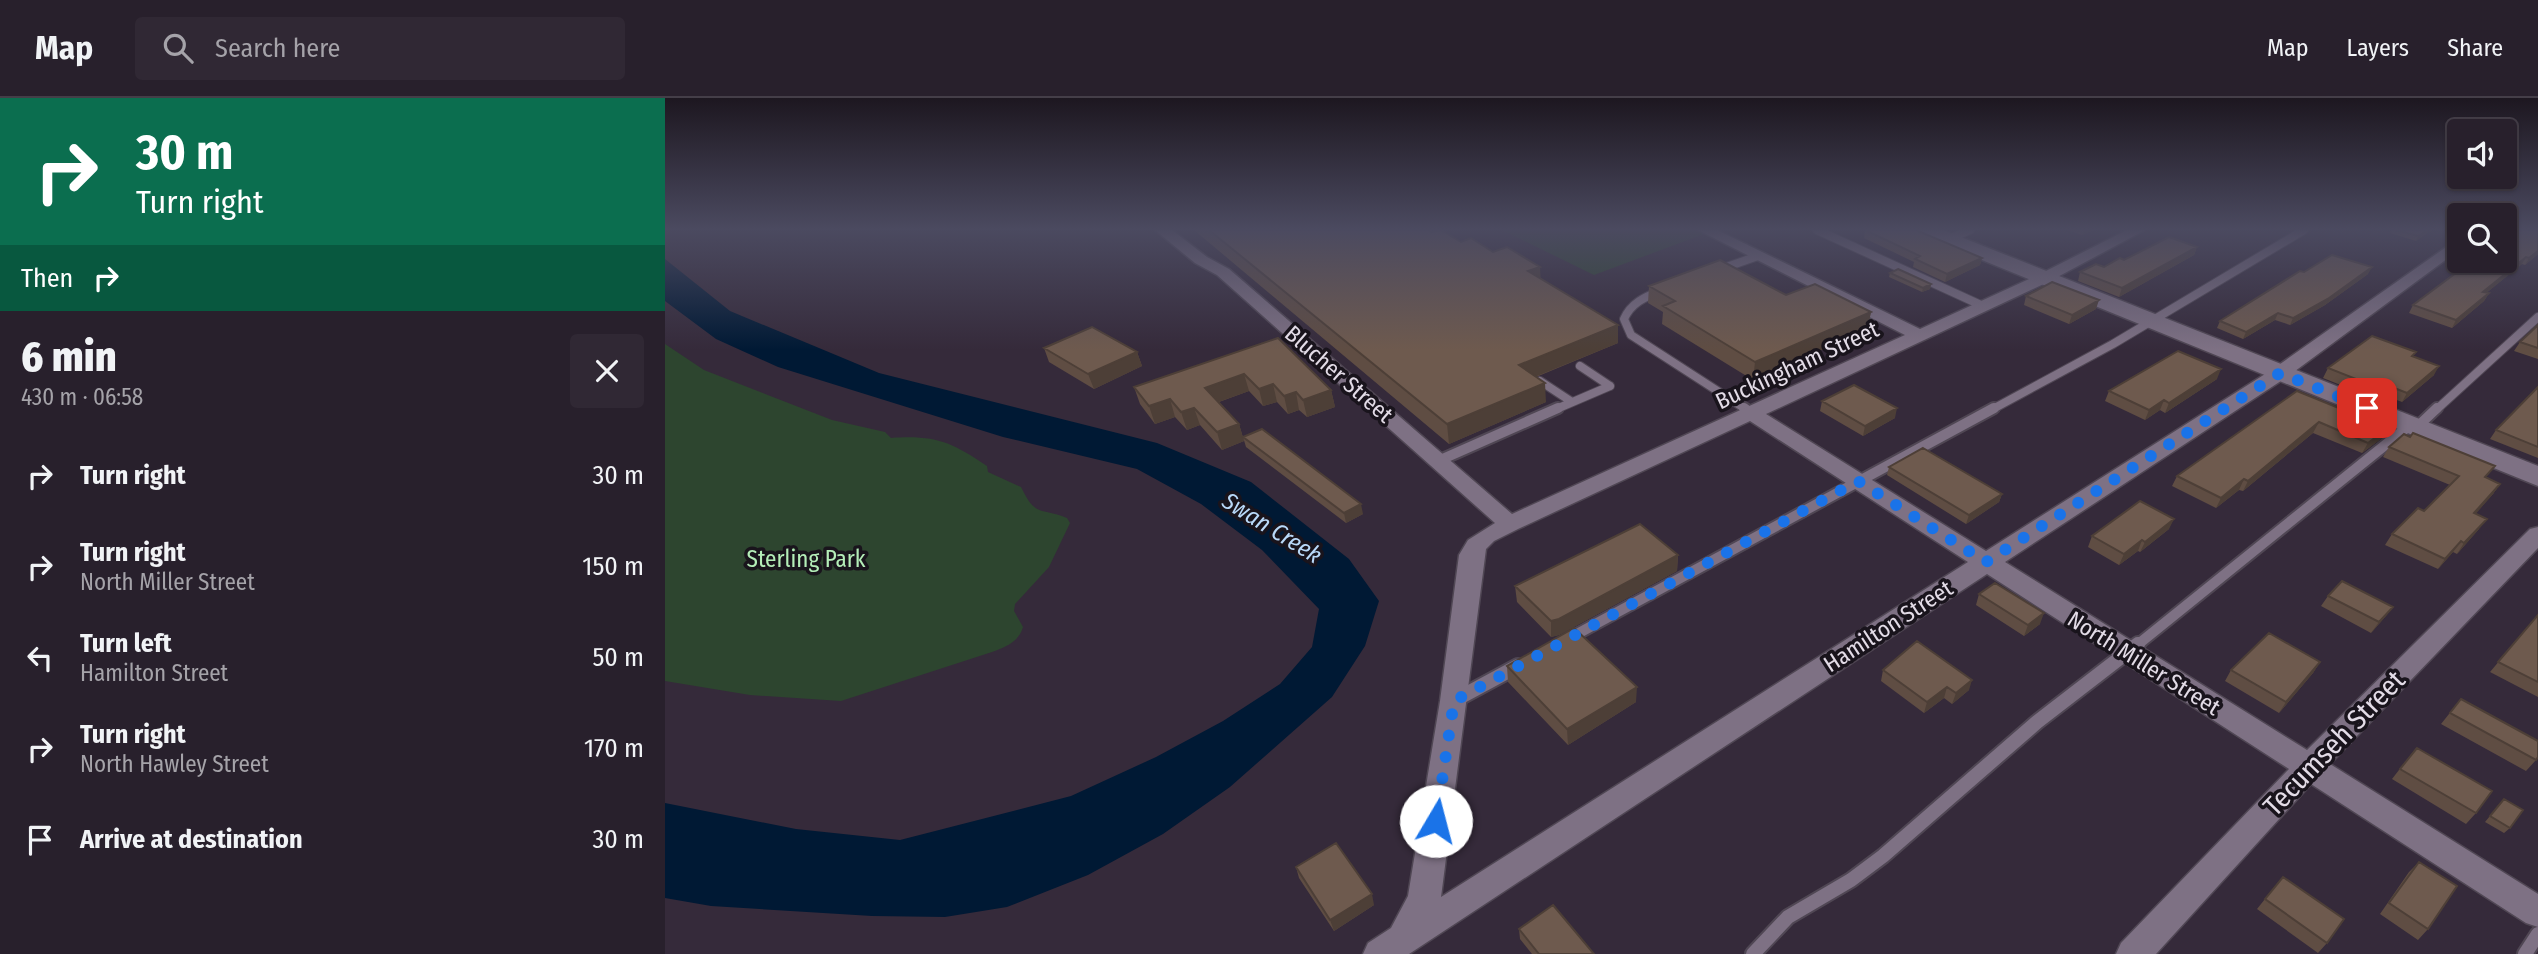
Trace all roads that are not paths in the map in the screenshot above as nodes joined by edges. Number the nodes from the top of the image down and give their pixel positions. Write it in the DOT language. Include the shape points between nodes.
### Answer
graph roads {
  1 [pos="1219,270"];
  2 [pos="1716,270"];
  3 [pos="1786,270"];
  4 [pos="1904,270"];
  5 [pos="2028,270"];
  6 [pos="2060,270"];
  7 [pos="2237,270"];
  8 [pos="2422,270"];
  9 [pos="1713,271"];
  10 [pos="2044,278"];
  11 [pos="1667,288"];
  12 [pos="1983,306"];
  13 [pos="2538,317"];
  14 [pos="2152,321"];
  15 [pos="1919,335"];
  16 [pos="1580,366"];
  17 [pos="2280,373"];
  18 [pos="1540,381"];
  19 [pos="1572,402"];
  20 [pos="1751,413"];
  21 [pos="2413,427"];
  22 [pos="1438,461"];
  23 [pos="2538,477"];
  24 [pos="1858,481"];
  25 [pos="1510,524"];
  26 [pos="2538,534"];
  27 [pos="1476,545"];
  28 [pos="1986,562"];
  29 [pos="1552,648"];
  30 [pos="2128,652"];
  31 [pos="1527,661"];
  32 [pos="1454,701"];
  33 [pos="2309,767"];
  34 [pos="2538,912"];
  35 [pos="2538,934"];
  36 [pos="1391,947"];
  37 [pos="1753,954"];
  38 [pos="2133,954"];
  39 [pos="2525,954"];
  1 -- 22 [label="street, Blucher Street"];
  2 -- 9 [label="lane"];
  3 -- 15 [label="street"];
  4 -- 12 [label="lane"];
  5 -- 10 [label="street"];
  6 -- 10 [label="street, Buckingham Street"];
  7 -- 14 [label="lane"];
  8 -- 17 [label="street, Hamilton Street"];
  10 -- 12 [label="street, Buckingham Street"];
  10 -- 14 [label="street"];
  11 -- 20 [label="lane" via="1626,312 1631,335"];
  12 -- 15 [label="street, Buckingham Street"];
  13 -- 21 [label="lane"];
  14 -- 17 [label="street"];
  14 -- 24 [label="lane"];
  15 -- 20 [label="street, Buckingham Street"];
  16 -- 19 [label="lane" via="1610,386"];
  17 -- 21 [label="street"];
  17 -- 28 [label="street, Hamilton Street"];
  18 -- 19 [label="lane"];
  19 -- 22 [label="lane"];
  20 -- 24 [label="street, North Miller Street"];
  20 -- 25 [label="street, Buckingham Street"];
  21 -- 23 [label="street"];
  21 -- 30 [label="lane"];
  22 -- 25 [label="street, Blucher Street"];
  24 -- 28 [label="street, North Miller Street"];
  24 -- 29 [label="lane"];
  25 -- 27 [label="street, Buckingham Street"];
  26 -- 33 [label="street, Tecumseh Street"];
  27 -- 32 [label="street" via="1471,555"];
  28 -- 30 [label="street, North Miller Street"];
  28 -- 36 [label="street, Hamilton Street"];
  30 -- 33 [label="street, North Miller Street"];
  30 -- 37 [label="lane" via="2037,722 1883,856 1788,917"];
  31 -- 32 [label="lane"];
  32 -- 36 [label="street" via="1424,899"];
  33 -- 34 [label="street, North Miller Street"];
  33 -- 38 [label="street, Tecumseh Street"];
  35 -- 39 [label="lane"];
}
